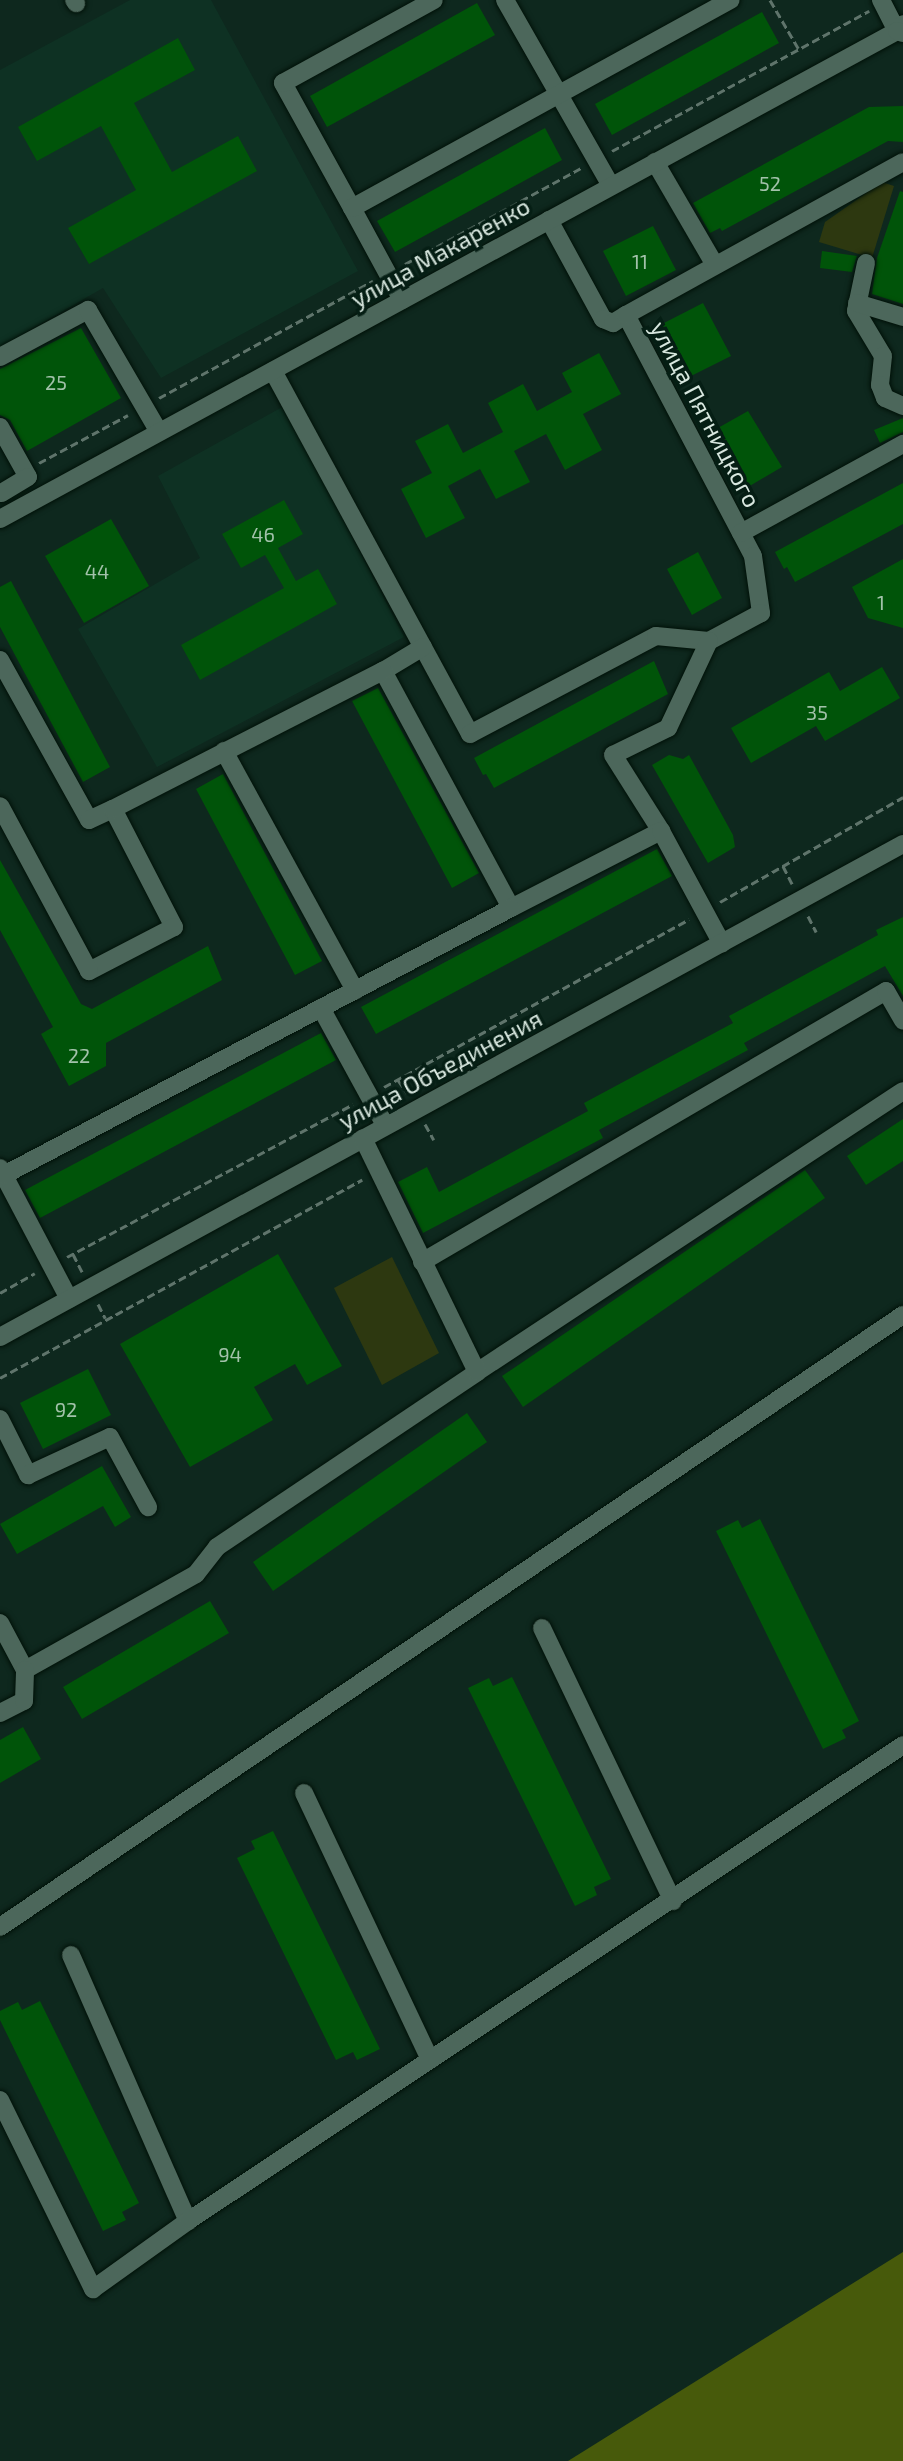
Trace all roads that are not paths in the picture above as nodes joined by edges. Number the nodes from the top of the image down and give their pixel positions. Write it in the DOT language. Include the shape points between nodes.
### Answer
graph roads {
  1 [pos="434,0"];
  2 [pos="505,0"];
  3 [pos="731,0"];
  4 [pos="882,2"];
  5 [pos="901,29"];
  6 [pos="559,95"];
  7 [pos="655,162"];
  8 [pos="903,162"];
  9 [pos="611,186"];
  10 [pos="352,208"];
  11 [pos="549,220"];
  12 [pos="866,263"];
  13 [pos="715,265"];
  14 [pos="402,300"];
  15 [pos="857,303"];
  16 [pos="626,315"];
  17 [pos="903,317"];
  18 [pos="0,357"];
  19 [pos="273,371"];
  20 [pos="903,406"];
  21 [pos="0,427"];
  22 [pos="159,432"];
  23 [pos="903,444"];
  24 [pos="1,492"];
  25 [pos="6,516"];
  26 [pos="741,533"];
  27 [pos="709,641"];
  28 [pos="423,647"];
  29 [pos="0,660"];
  30 [pos="383,671"];
  31 [pos="224,751"];
  32 [pos="0,806"];
  33 [pos="113,809"];
  34 [pos="661,831"];
  35 [pos="903,844"];
  36 [pos="511,908"];
  37 [pos="722,944"];
  38 [pos="355,990"];
  39 [pos="321,1008"];
  40 [pos="903,1020"];
  41 [pos="903,1091"];
  42 [pos="385,1125"];
  43 [pos="363,1138"];
  44 [pos="2,1171"];
  45 [pos="422,1262"];
  46 [pos="69,1299"];
  47 [pos="903,1315"];
  48 [pos="0,1337"];
  49 [pos="477,1372"];
  50 [pos="0,1419"];
  51 [pos="148,1507"];
  52 [pos="0,1623"];
  53 [pos="542,1628"];
  54 [pos="25,1670"];
  55 [pos="0,1713"];
  56 [pos="903,1745"];
  57 [pos="304,1793"];
  58 [pos="673,1901"];
  59 [pos="0,1927"];
  60 [pos="71,1955"];
  61 [pos="430,2060"];
  62 [pos="0,2100"];
  63 [pos="188,2221"];
  1 -- 10 [label="street" via="283,83"];
  2 -- 6 [label="street"];
  3 -- 6 [label="street"];
  4 -- 5 [label="street"];
  5 -- 7 [label="street, улица Макаренко"];
  6 -- 9 [label="street"];
  6 -- 10 [label="street"];
  7 -- 9 [label="street, улица Макаренко"];
  7 -- 13 [label="street"];
  8 -- 13 [label="street"];
  9 -- 11 [label="street, улица Макаренко"];
  10 -- 14 [label="street"];
  11 -- 14 [label="street, улица Макаренко"];
  11 -- 16 [label="street, улица Пятницкого" via="603,319 613,323"];
  12 -- 15 [label="street"];
  13 -- 16 [label="street"];
  14 -- 19 [label="street, улица Макаренко"];
  15 -- 17 [label="street"];
  15 -- 20 [label="street" via="857,313 885,360 880,385 885,398"];
  16 -- 26 [label="street, улица Пятницкого"];
  18 -- 22 [label="street" via="88,310"];
  19 -- 22 [label="street, улица Макаренко"];
  19 -- 28 [label="street"];
  21 -- 24 [label="street" via="27,478"];
  22 -- 25 [label="street, улица Макаренко"];
  23 -- 26 [label="street"];
  24 -- 25 [label="street"];
  26 -- 27 [label="street, улица Пятницкого" via="753,556 761,613"];
  27 -- 28 [label="street" via="656,636 470,734"];
  27 -- 34 [label="street" via="668,728 613,755"];
  28 -- 30 [label="street"];
  29 -- 33 [label="street" via="89,820"];
  30 -- 31 [label="street"];
  30 -- 36 [label="street"];
  31 -- 33 [label="street"];
  31 -- 38 [label="street"];
  32 -- 33 [label="street" via="89,971 174,927"];
  34 -- 36 [label="street"];
  34 -- 37 [label="street"];
  35 -- 37 [label="street, улица Объединения"];
  36 -- 38 [label="street"];
  37 -- 42 [label="street, улица Объединения"];
  38 -- 39 [label="street"];
  39 -- 42 [label="street"];
  39 -- 44 [label="street"];
  40 -- 45 [label="street" via="886,991"];
  41 -- 49 [label="street"];
  42 -- 43 [label="street, улица Объединения"];
  43 -- 45 [label="street"];
  43 -- 46 [label="street, улица Объединения"];
  44 -- 46 [label="street"];
  45 -- 49 [label="street"];
  46 -- 48 [label="street, улица Объединения"];
  47 -- 59 [label="street"];
  49 -- 54 [label="street" via="217,1547 196,1574"];
  50 -- 51 [label="street" via="28,1475 110,1437"];
  52 -- 54 [label="street"];
  53 -- 58 [label="street"];
  54 -- 55 [label="street" via="24,1701"];
  56 -- 58 [label="street"];
  57 -- 61 [label="street"];
  58 -- 61 [label="street"];
  60 -- 63 [label="street"];
  61 -- 63 [label="street"];
  62 -- 63 [label="street" via="93,2289"];
}
